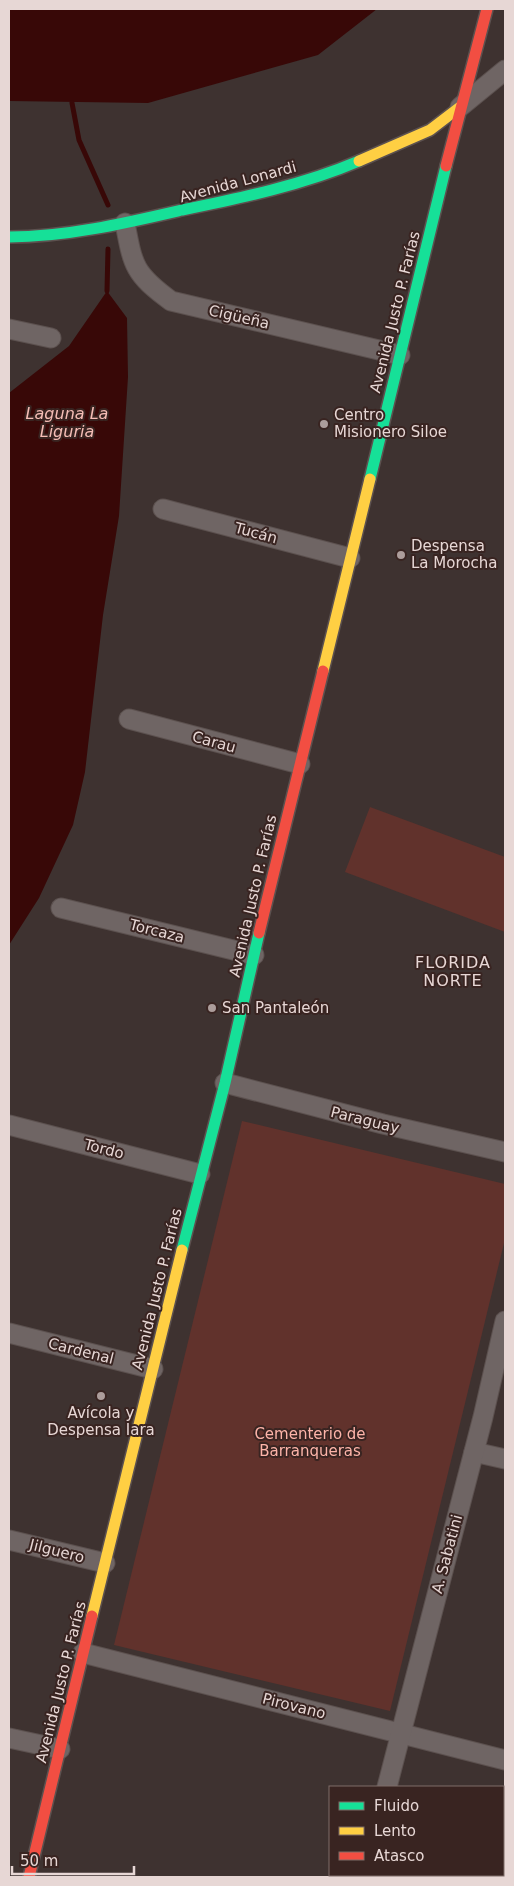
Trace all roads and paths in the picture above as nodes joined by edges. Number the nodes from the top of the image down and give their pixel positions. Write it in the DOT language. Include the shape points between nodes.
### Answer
graph roads {
  1 [pos="487,9"];
  2 [pos="505,70"];
  3 [pos="460,107"];
  4 [pos="125,223"];
  5 [pos="9,237"];
  6 [pos="9,329"];
  7 [pos="51,338"];
  8 [pos="400,355"];
  9 [pos="163,509"];
  10 [pos="350,558"];
  11 [pos="129,719"];
  12 [pos="300,764"];
  13 [pos="61,908"];
  14 [pos="254,955"];
  15 [pos="225,1083"];
  16 [pos="9,1125"];
  17 [pos="505,1152"];
  18 [pos="200,1174"];
  19 [pos="505,1320"];
  20 [pos="9,1333"];
  21 [pos="152,1369"];
  22 [pos="474,1452"];
  23 [pos="505,1460"];
  24 [pos="9,1540"];
  25 [pos="105,1563"];
  26 [pos="83,1653"];
  27 [pos="401,1733"];
  28 [pos="9,1738"];
  29 [pos="60,1750"];
  30 [pos="505,1760"];
  31 [pos="387,1786"];
  32 [pos="29,1877"];
  1 -- 3 [label="street, Avenida Justo P. Farías"];
  2 -- 3 [label="street"];
  3 -- 4 [label="street, Avenida Lonardi" via="430,130 342,168 253,195"];
  3 -- 8 [label="street, Avenida Justo P. Farías"];
  4 -- 5 [label="street, Avenida Lonardi" via="37,237"];
  4 -- 8 [label="street, Cigüeña" via="133,264 152,287 171,301"];
  6 -- 7 [label="street"];
  8 -- 10 [label="street, Avenida Justo P. Farías"];
  9 -- 10 [label="street, Tucán"];
  10 -- 12 [label="street, Avenida Justo P. Farías"];
  11 -- 12 [label="street, Carau"];
  12 -- 14 [label="street, Avenida Justo P. Farías"];
  13 -- 14 [label="street, Torcaza"];
  14 -- 15 [label="street, Avenida Justo P. Farías"];
  15 -- 17 [label="street, Paraguay"];
  15 -- 18 [label="street, Avenida Justo P. Farías"];
  16 -- 18 [label="street, Tordo"];
  18 -- 21 [label="street, Avenida Justo P. Farías"];
  19 -- 22 [label="street, A. Sabatini"];
  20 -- 21 [label="street, Cardenal"];
  21 -- 25 [label="street, Avenida Justo P. Farías"];
  22 -- 23 [label="street"];
  22 -- 27 [label="street, A. Sabatini"];
  24 -- 25 [label="street, Jilguero"];
  25 -- 26 [label="street, Avenida Justo P. Farías"];
  26 -- 27 [label="street, Pirovano"];
  26 -- 29 [label="street, Avenida Justo P. Farías"];
  27 -- 30 [label="street, Pirovano"];
  27 -- 31 [label="street, A. Sabatini"];
  28 -- 29 [label="street"];
  29 -- 32 [label="street, Avenida Justo P. Farías"];
}
